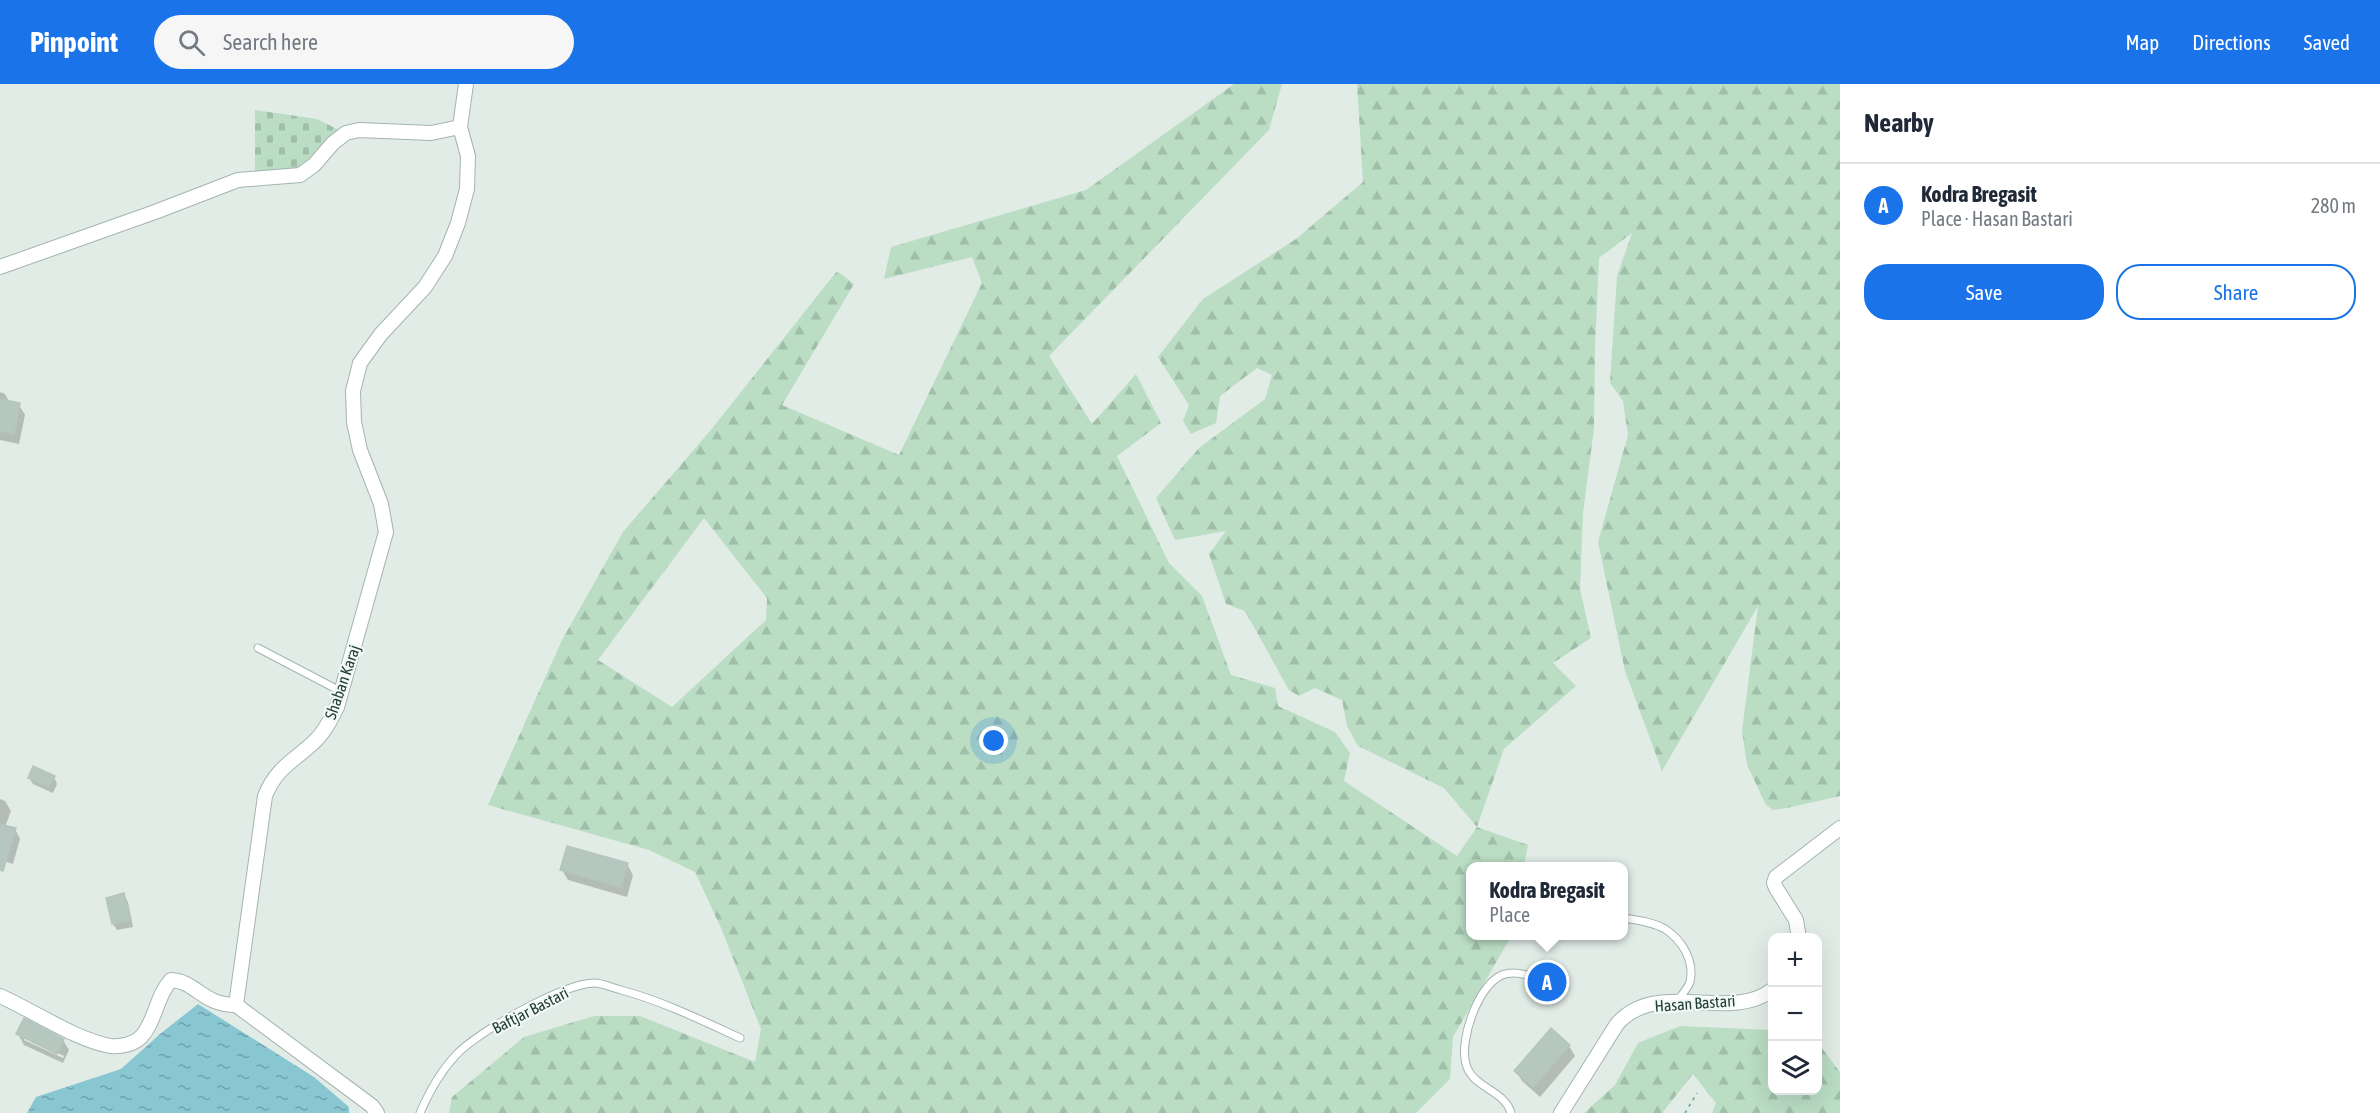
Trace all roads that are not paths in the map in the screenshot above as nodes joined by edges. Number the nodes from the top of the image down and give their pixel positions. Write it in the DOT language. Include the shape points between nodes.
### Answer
graph roads {
  1 [pos="466,84"];
  2 [pos="460,127"];
  3 [pos="0,267"];
  4 [pos="258,648"];
  5 [pos="342,692"];
  6 [pos="1840,828"];
  7 [pos="1628,919"];
  8 [pos="1797,933"];
  9 [pos="1558,990"];
  10 [pos="1768,993"];
  11 [pos="0,996"];
  12 [pos="1677,1001"];
  13 [pos="236,1005"];
  14 [pos="740,1038"];
  15 [pos="377,1113"];
  16 [pos="420,1113"];
  17 [pos="1511,1113"];
  18 [pos="1561,1113"];
  1 -- 2 [label="street, Shaban Karaj"];
  2 -- 3 [label="street" via="431,133 346,133 300,175 238,180"];
  2 -- 5 [label="street, Shaban Karaj" via="468,156 467,189 445,256 425,287 360,363 353,391 360,450 381,504 386,532"];
  4 -- 5 [label="lane"];
  5 -- 13 [label="street, Shaban Karaj" via="329,724 316,740 282,767 265,796"];
  6 -- 8 [label="street" via="1776,877 1776,888 1796,920"];
  7 -- 12 [label="lane" via="1665,929 1687,951 1690,984"];
  9 -- 17 [label="lane" via="1531,976 1503,975 1482,993 1470,1018 1466,1065 1480,1084 1505,1101"];
  10 -- 12 [label="street, Hasan Bastari" via="1728,1002"];
  11 -- 13 [label="street" via="85,1038 112,1046 138,1040 171,980 182,980 207,999"];
  12 -- 18 [label="street, Hasan Bastari" via="1653,1003 1622,1018"];
  13 -- 15 [label="street"];
  14 -- 16 [label="lane, Baftjar Bastari" via="654,999 594,983 562,991 502,1022 470,1044 437,1080"];
}
